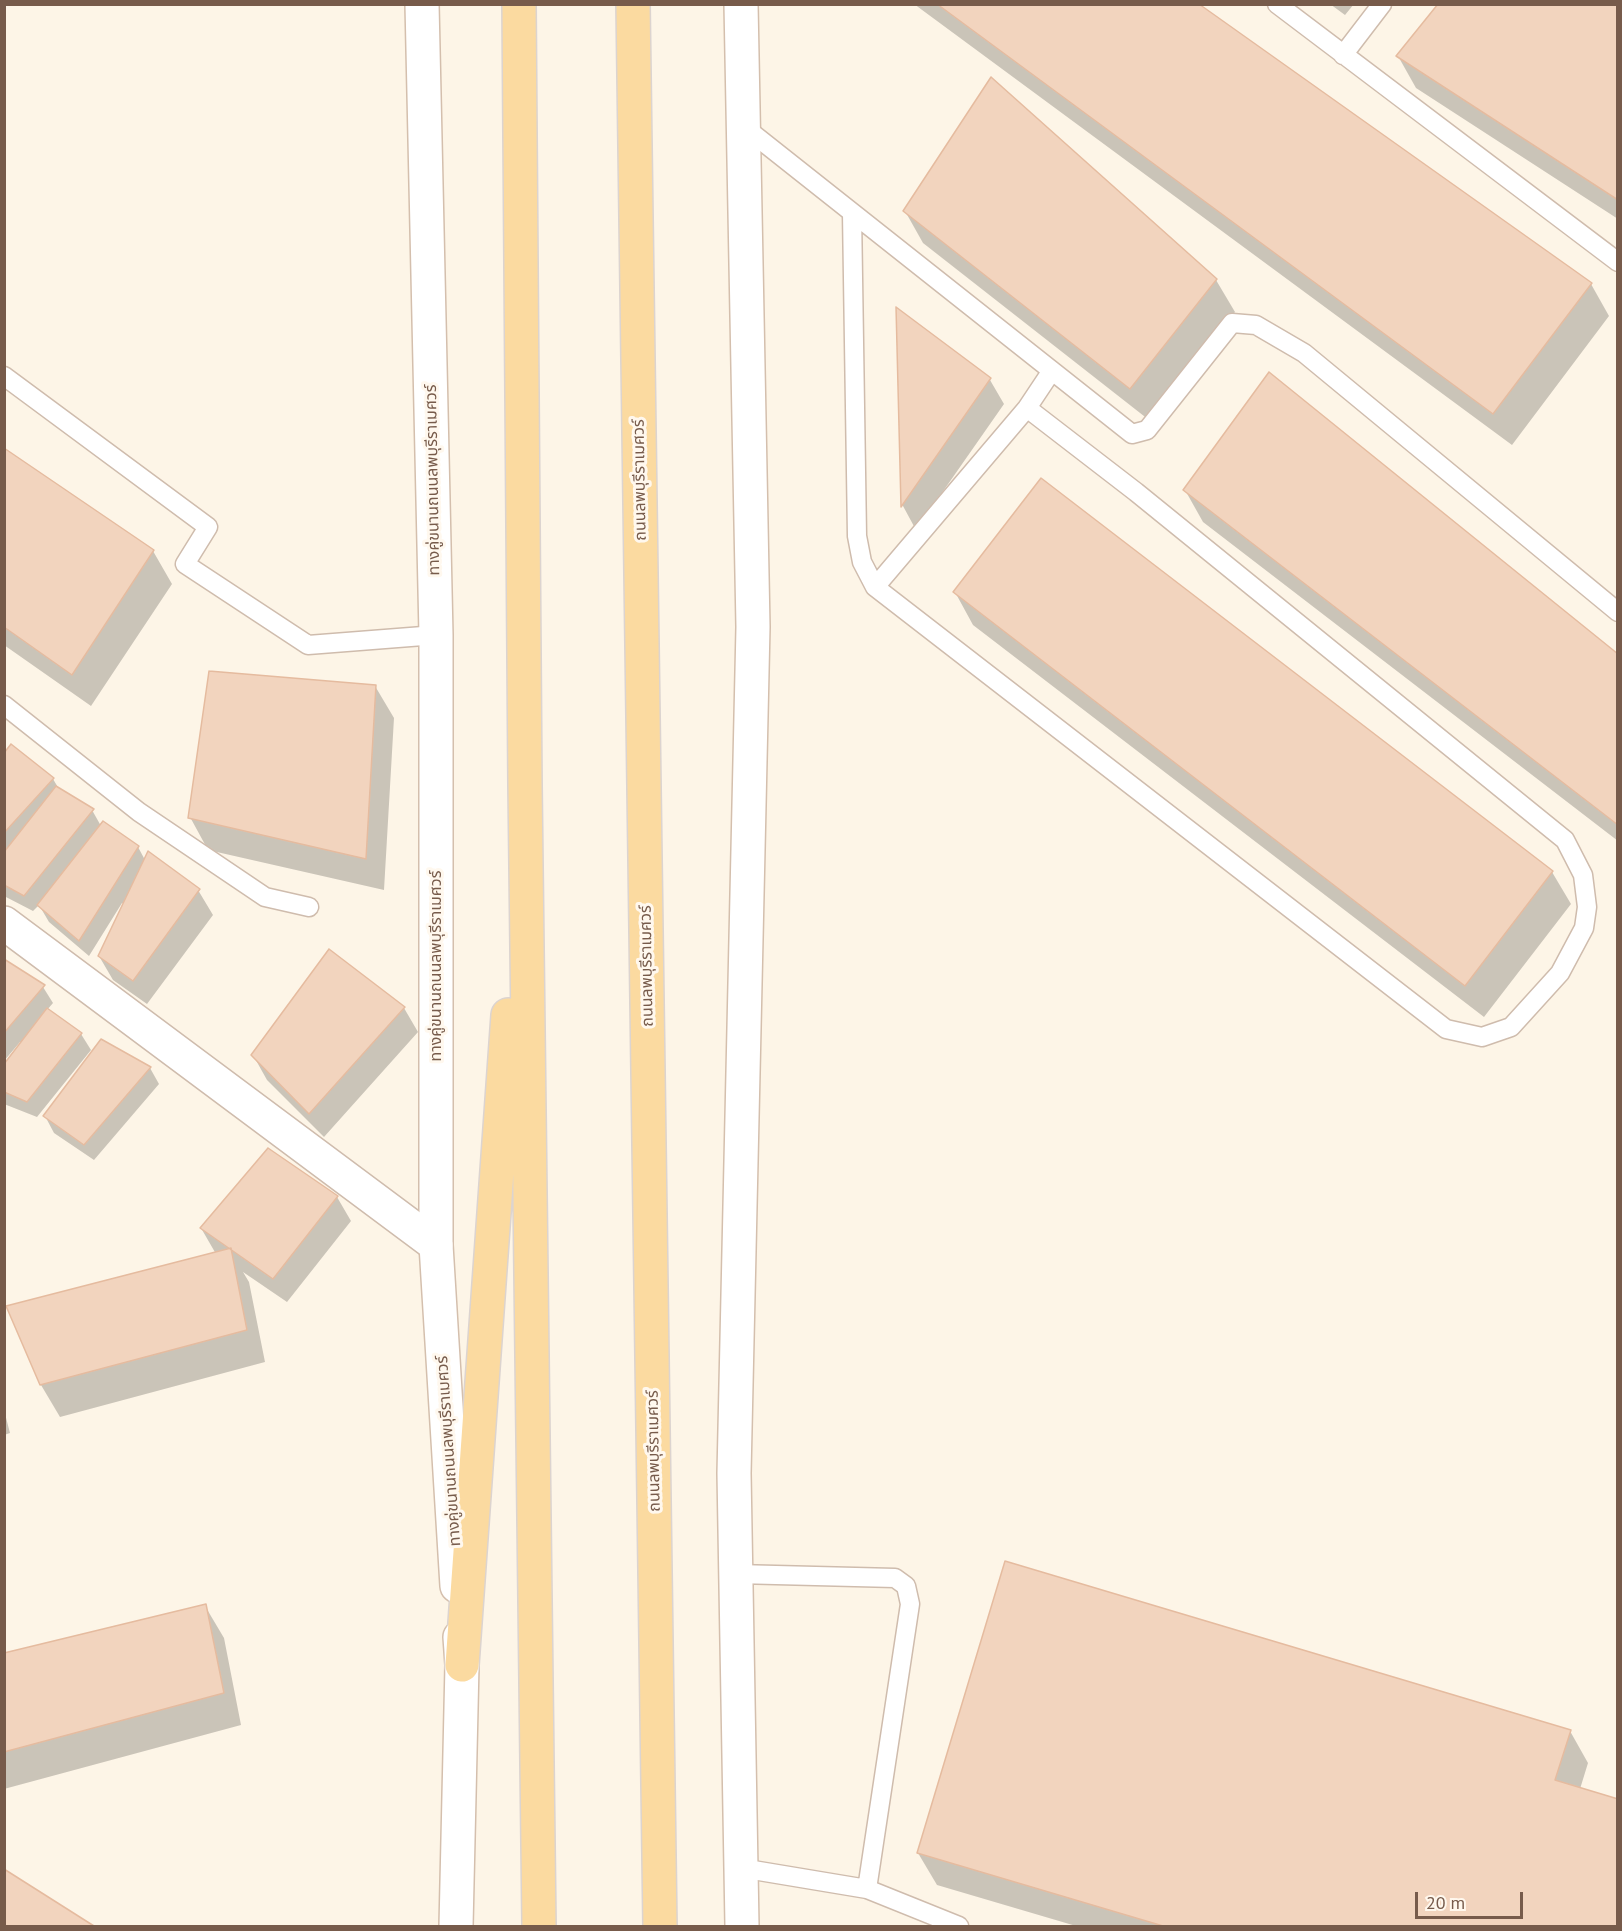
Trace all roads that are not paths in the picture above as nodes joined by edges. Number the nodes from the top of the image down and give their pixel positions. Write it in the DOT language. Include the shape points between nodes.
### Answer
graph roads {
  1 [pos="422,4"];
  2 [pos="519,4"];
  3 [pos="633,4"];
  4 [pos="741,4"];
  5 [pos="1277,4"];
  6 [pos="1382,4"];
  7 [pos="1344,55"];
  8 [pos="743,126"];
  9 [pos="852,213"];
  10 [pos="1617,262"];
  11 [pos="1051,372"];
  12 [pos="4,375"];
  13 [pos="1027,408"];
  14 [pos="875,587"];
  15 [pos="1617,612"];
  16 [pos="436,635"];
  17 [pos="4,705"];
  18 [pos="525,784"];
  19 [pos="309,907"];
  20 [pos="4,923"];
  21 [pos="436,1245"];
  22 [pos="736,1574"];
  23 [pos="462,1665"];
  24 [pos="741,1868"];
  25 [pos="867,1889"];
  26 [pos="456,1926"];
  27 [pos="539,1926"];
  28 [pos="660,1926"];
  29 [pos="742,1926"];
  30 [pos="959,1926"];
  1 -- 16 [label="main road, ทางคู่ขนานถนนลพบุรีราเมศวร์"];
  2 -- 18 [label="main road"];
  3 -- 28 [label="main road, ถนนลพบุรีราเมศวร์"];
  4 -- 8 [label="main road"];
  5 -- 7 [label="lane"];
  6 -- 7 [label="lane"];
  7 -- 10 [label="lane"];
  8 -- 9 [label="lane"];
  8 -- 22 [label="main road" via="753,627 734,1473"];
  9 -- 11 [label="lane"];
  9 -- 14 [label="lane" via="857,536 862,562"];
  11 -- 13 [label="lane"];
  11 -- 15 [label="lane" via="1132,434 1147,430 1232,322 1256,325 1304,353"];
  12 -- 16 [label="lane" via="208,527 185,564 308,645"];
  13 -- 14 [label="lane"];
  13 -- 14 [label="lane" via="1565,840 1583,875 1587,907 1584,928 1560,974 1511,1027 1482,1037 1446,1029"];
  16 -- 21 [label="main road, ทางคู่ขนานถนนลพบุรีราเมศวร์"];
  17 -- 19 [label="lane" via="139,812 265,897"];
  18 -- 23 [label="main road"];
  18 -- 27 [label="main road"];
  20 -- 21 [label="main road"];
  21 -- 23 [label="main road, ทางคู่ขนานถนนลพบุรีราเมศวร์"];
  22 -- 24 [label="main road"];
  22 -- 25 [label="lane" via="896,1578 906,1586 910,1604"];
  23 -- 26 [label="main road, ทางคู่ขนานถนนลพบุรีราเมศวร์"];
  24 -- 25 [label="lane"];
  24 -- 29 [label="main road"];
  25 -- 30 [label="lane"];
}
